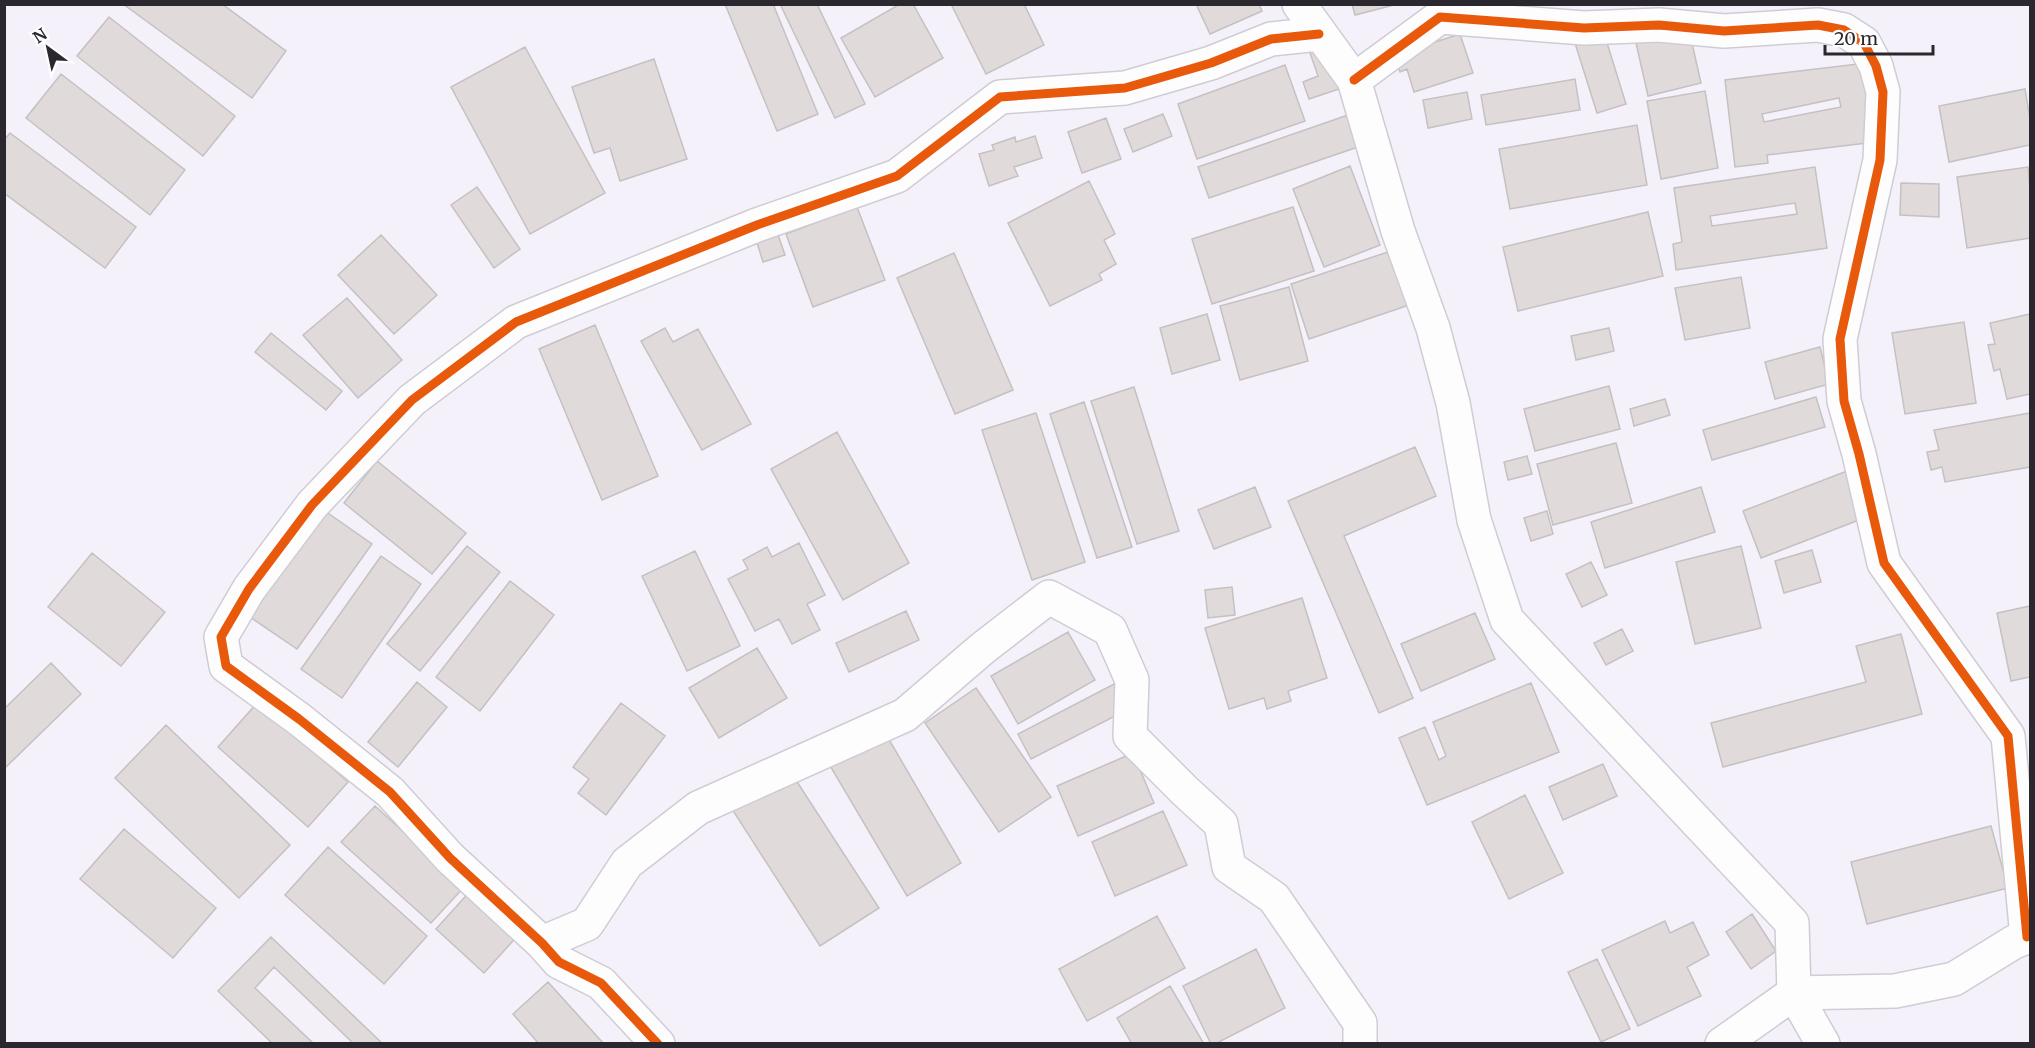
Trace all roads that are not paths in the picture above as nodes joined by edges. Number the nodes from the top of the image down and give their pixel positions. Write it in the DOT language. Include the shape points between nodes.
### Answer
graph roads {
  1 [pos="1299,4"];
  2 [pos="1318,34"];
  3 [pos="1354,80"];
  4 [pos="2029,937"];
  5 [pos="542,943"];
  6 [pos="1794,993"];
  7 [pos="658,1044"];
  8 [pos="1360,1044"];
  9 [pos="1722,1044"];
  10 [pos="1823,1044"];
  1 -- 2 [label="street"];
  2 -- 3 [label="street"];
  2 -- 5 [label="street" via="1271,39 1210,63 1125,88 1000,97 897,176 757,225 516,322 412,400 312,505 249,589 221,637 226,666 390,792 450,858"];
  3 -- 4 [label="street" via="1440,17 1584,28 1659,25 1724,31 1818,25 1844,30 1864,43 1883,92 1880,160 1840,339 1844,401 1884,563 2008,736"];
  3 -- 6 [label="street" via="1398,231 1433,328 1453,403 1474,520 1507,620 1792,923"];
  4 -- 6 [label="street" via="1954,979 1895,991"];
  5 -- 7 [label="street" via="559,962 602,983"];
  5 -- 8 [label="street" via="587,924 627,863 698,808 905,715 1048,597 1110,630 1132,680 1130,736 1221,824 1228,867 1274,898 1360,1023"];
  6 -- 9 [label="street"];
  6 -- 10 [label="street"];
}
